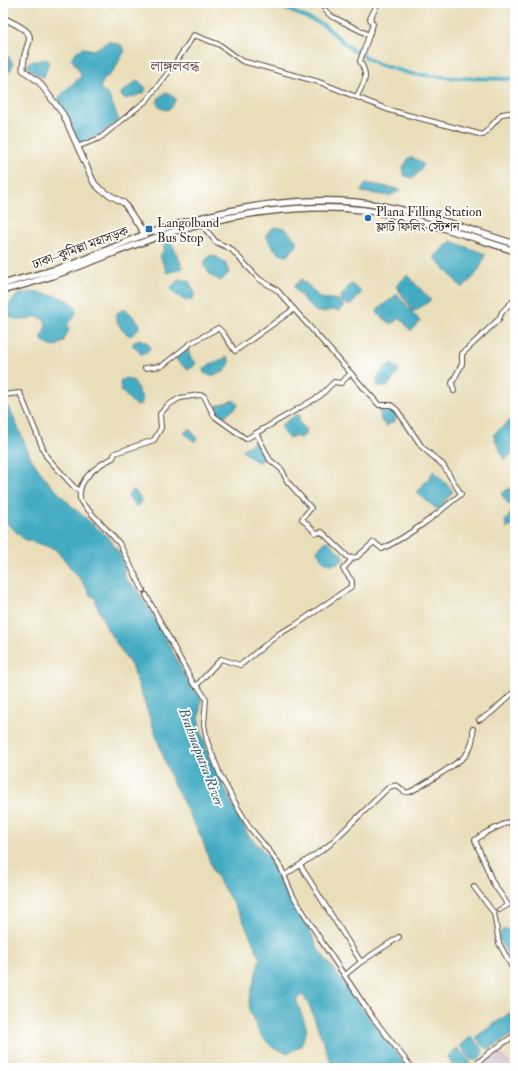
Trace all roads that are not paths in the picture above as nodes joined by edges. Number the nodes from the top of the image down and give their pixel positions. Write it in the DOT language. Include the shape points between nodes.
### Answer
graph roads {
  1 [pos="378,3"];
  2 [pos="325,10"];
  3 [pos="3,18"];
  4 [pos="369,35"];
  5 [pos="356,96"];
  6 [pos="515,112"];
  7 [pos="77,147"];
  8 [pos="202,225"];
  9 [pos="145,235"];
  10 [pos="515,244"];
  11 [pos="515,251"];
  12 [pos="3,284"];
  13 [pos="3,290"];
  14 [pos="515,299"];
  15 [pos="294,309"];
  16 [pos="145,368"];
  17 [pos="352,373"];
  18 [pos="454,391"];
  19 [pos="3,395"];
  20 [pos="256,433"];
  21 [pos="80,491"];
  22 [pos="353,558"];
  23 [pos="143,590"];
  24 [pos="146,595"];
  25 [pos="196,686"];
  26 [pos="515,690"];
  27 [pos="479,720"];
  28 [pos="473,729"];
  29 [pos="515,819"];
  30 [pos="300,865"];
  31 [pos="285,875"];
  32 [pos="474,887"];
  33 [pos="499,910"];
  34 [pos="399,938"];
  35 [pos="361,962"];
  36 [pos="515,973"];
  37 [pos="345,975"];
  38 [pos="515,1036"];
  39 [pos="412,1068"];
  40 [pos="472,1068"];
  1 -- 4 [label="street" via="370,19 373,24"];
  2 -- 4 [label="street" via="331,16"];
  3 -- 7 [label="main road" via="30,34 23,70 39,82 51,96 63,114"];
  4 -- 5 [label="street" via="360,61 366,78"];
  5 -- 6 [label="street" via="389,110 483,135 502,114"];
  5 -- 7 [label="street" via="319,82 242,61 220,45 194,35 147,100 100,138"];
  7 -- 9 [label="main road" via="94,183 124,203"];
  8 -- 11 [label="highway, ঢাকা–কুমিল্লা মহাসড়ক" via="240,216 284,210 325,207 364,210 407,218"];
  8 -- 13 [label="highway, ঢাকা–কুমিল্লা মহাসড়ক" via="170,233 56,276"];
  8 -- 15 [label="street" via="216,242 231,248"];
  9 -- 10 [label="highway, ঢাকা–কুমিল্লা মহাসড়ক" via="187,222 249,208 297,201 354,202 401,210"];
  9 -- 12 [label="highway, ঢাকা–কুমিল্লা মহাসড়ক" via="74,263"];
  14 -- 18 [label="street" via="502,312 499,319 462,354 462,364 452,383"];
  15 -- 16 [label="street" via="234,351 218,328 191,343 162,366"];
  15 -- 17 [label="street"];
  17 -- 20 [label="street" via="341,384 334,382 320,396"];
  17 -- 22 [label="street" via="379,405 391,406 397,410 422,447 443,465 461,494 434,518 406,537 382,549 374,542"];
  19 -- 21 [label="street" via="20,393 46,456"];
  20 -- 21 [label="street" via="246,439 219,420 214,416 204,396 180,398 168,405 160,414 161,428 154,440 115,453 113,458 98,465 82,484"];
  20 -- 22 [label="street" via="270,460 282,470 287,481 311,508 302,519 316,533 322,532 349,558"];
  21 -- 23 [label="street" via="81,502 119,543"];
  22 -- 25 [label="street" via="343,569 352,581 352,586 280,633 243,663 221,659"];
  24 -- 25 [label="street"];
  25 -- 31 [label="street" via="206,699 204,724 207,741 222,777 250,828"];
  26 -- 27 [label="street" via="491,713"];
  28 -- 30 [label="street" via="472,742 465,756 426,784 409,792 394,785 388,788 328,846"];
  29 -- 33 [label="street" via="475,840 493,882 508,905"];
  30 -- 31 [label="street"];
  30 -- 35 [label="street"];
  31 -- 37 [label="street" via="292,894"];
  32 -- 36 [label="street" via="494,913 499,943"];
  34 -- 35 [label="street"];
  35 -- 37 [label="street"];
  37 -- 39 [label="street" via="373,1018"];
  38 -- 40 [label="street"];
}
